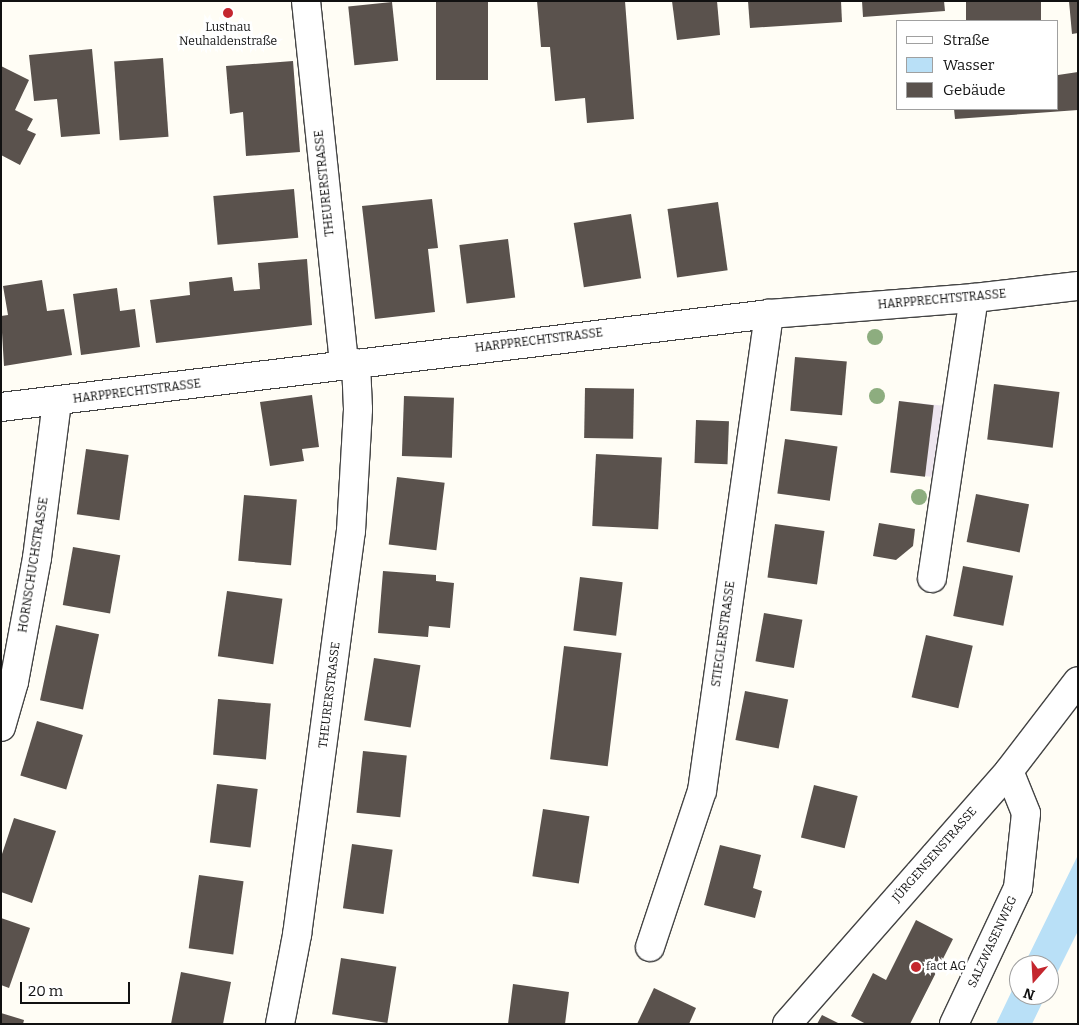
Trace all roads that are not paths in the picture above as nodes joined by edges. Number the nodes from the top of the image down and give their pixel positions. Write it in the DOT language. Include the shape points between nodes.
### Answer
graph roads {
  1 [pos="306,1"];
  2 [pos="1078,286"];
  3 [pos="974,298"];
  4 [pos="769,314"];
  5 [pos="350,364"];
  6 [pos="57,402"];
  7 [pos="1,408"];
  8 [pos="932,578"];
  9 [pos="1078,681"];
  10 [pos="1,727"];
  11 [pos="1009,770"];
  12 [pos="650,947"];
  13 [pos="280,1024"];
  14 [pos="787,1024"];
  15 [pos="954,1024"];
  1 -- 5 [label="street, THEURERSTRASSE"];
  2 -- 3 [label="street, HARPPRECHTSTRASSE"];
  3 -- 4 [label="street, HARPPRECHTSTRASSE"];
  3 -- 8 [label="street"];
  4 -- 5 [label="street, HARPPRECHTSTRASSE"];
  4 -- 12 [label="street, STIEGLERSTRASSE" via="702,791"];
  5 -- 6 [label="street, HARPPRECHTSTRASSE"];
  5 -- 13 [label="street, THEURERSTRASSE" via="358,418 351,531 297,935"];
  6 -- 7 [label="street, HARPPRECHTSTRASSE"];
  6 -- 10 [label="street, HORNSCHUCHSTRASSE" via="37,558 14,682"];
  9 -- 11 [label="street, JÜRGENSENSTRASSE"];
  11 -- 14 [label="street, JÜRGENSENSTRASSE"];
  11 -- 15 [label="street, SALZWASENWEG" via="1026,813 1018,888"];
}
